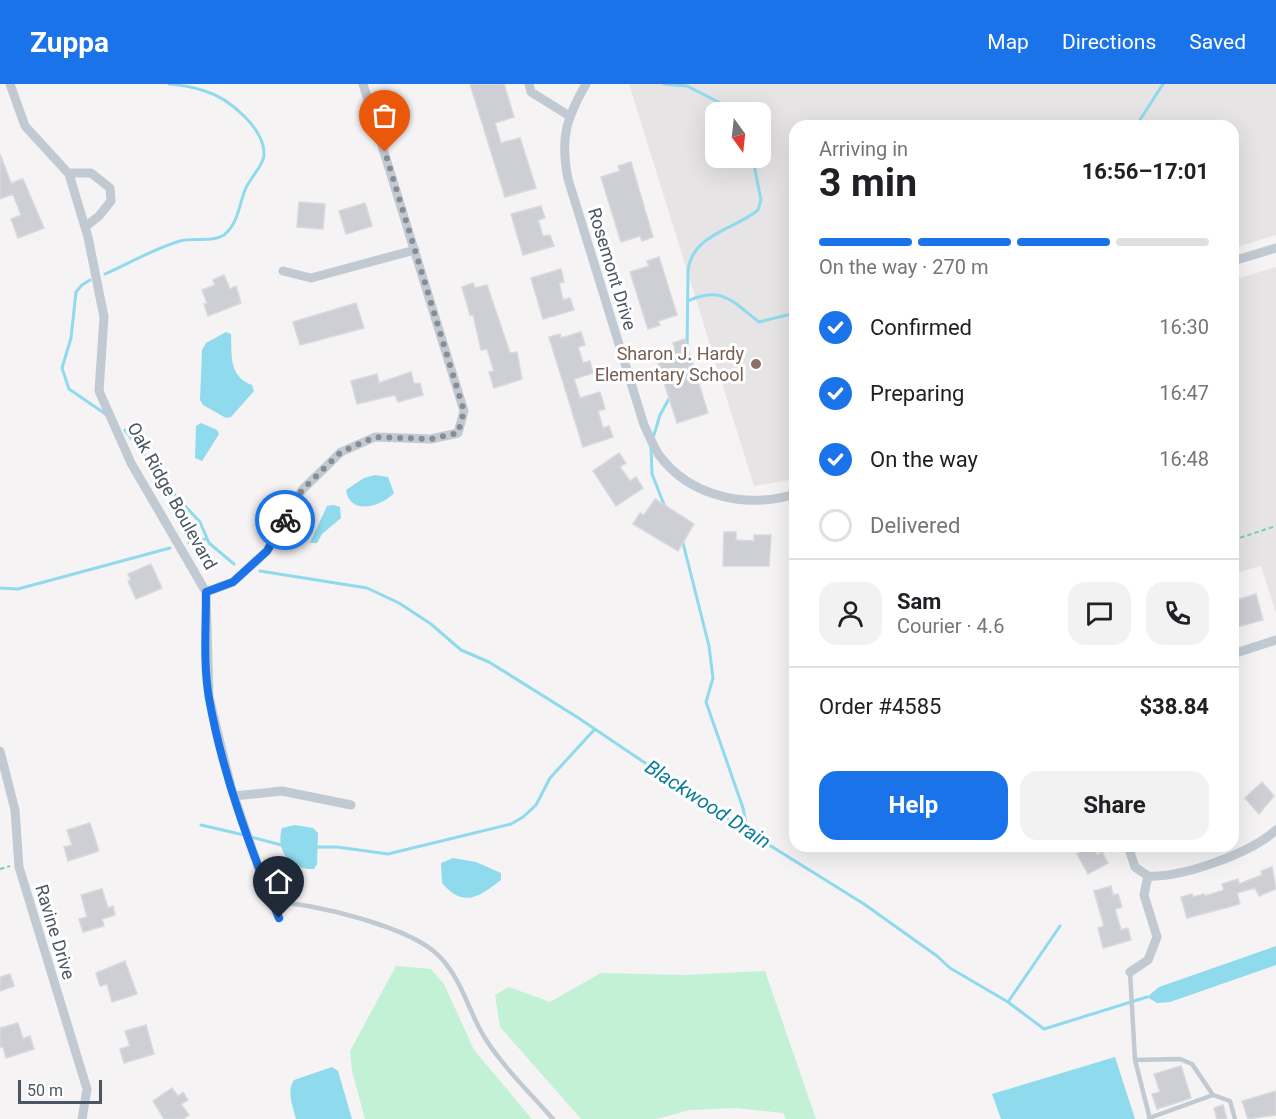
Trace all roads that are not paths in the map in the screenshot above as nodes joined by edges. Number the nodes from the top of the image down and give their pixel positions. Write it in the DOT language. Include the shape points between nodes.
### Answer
graph roads {
  1 [pos="10,84"];
  2 [pos="363,84"];
  3 [pos="529,84"];
  4 [pos="586,84"];
  5 [pos="568,115"];
  6 [pos="68,173"];
  7 [pos="85,227"];
  8 [pos="1276,248"];
  9 [pos="415,250"];
  10 [pos="1239,259"];
  11 [pos="283,271"];
  12 [pos="789,495"];
  13 [pos="206,592"];
  14 [pos="1276,640"];
  15 [pos="1239,652"];
  16 [pos="0,752"];
  17 [pos="234,796"];
  18 [pos="351,805"];
  19 [pos="1276,830"];
  20 [pos="1130,852"];
  21 [pos="1148,876"];
  22 [pos="273,902"];
  23 [pos="279,918"];
  24 [pos="1130,972"];
  25 [pos="1135,1060"];
  26 [pos="1213,1095"];
  27 [pos="82,1119"];
  28 [pos="554,1119"];
  29 [pos="1150,1119"];
  30 [pos="1235,1119"];
  1 -- 6 [label="street, Oak Ridge Boulevard" via="25,126"];
  2 -- 9 [label="street"];
  3 -- 5 [label="street" via="531,92"];
  4 -- 5 [label="street, Rosemont Drive"];
  5 -- 12 [label="street, Rosemont Drive" via="563,155 568,179 629,381 644,425 660,455 704,491 728,499 770,500"];
  6 -- 7 [label="street, Oak Ridge Boulevard"];
  6 -- 7 [label="street" via="92,173 110,188 111,201"];
  7 -- 13 [label="street, Oak Ridge Boulevard" via="104,317 99,390 131,463"];
  8 -- 10 [label="street"];
  9 -- 11 [label="street" via="311,278"];
  9 -- 13 [label="street" via="464,411 458,433 431,439 375,437 341,452 302,490 267,551 233,582"];
  13 -- 17 [label="street, Oak Ridge Boulevard" via="209,697"];
  14 -- 15 [label="street"];
  16 -- 27 [label="street, Ravine Drive" via="15,810 19,867 87,1089"];
  17 -- 18 [label="street" via="282,791"];
  17 -- 22 [label="street, Oak Ridge Boulevard"];
  19 -- 21 [label="street" via="1244,852 1165,878"];
  20 -- 21 [label="street" via="1135,867"];
  21 -- 24 [label="street" via="1144,895 1157,937 1148,960"];
  22 -- 23 [label="street, Oak Ridge Boulevard"];
  22 -- 28 [label="lane" via="316,908 403,933 438,954 456,978 492,1047"];
  24 -- 25 [label="lane"];
  25 -- 26 [label="lane" via="1180,1059 1192,1064"];
  25 -- 29 [label="lane"];
  26 -- 29 [label="lane"];
  26 -- 30 [label="lane" via="1230,1101"];
}
